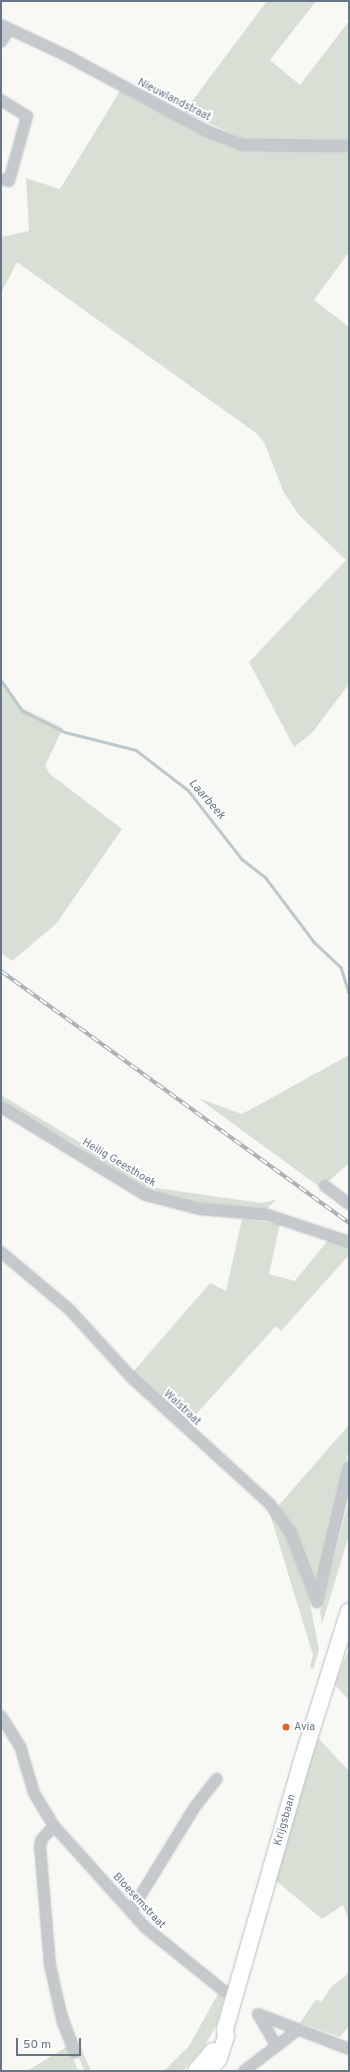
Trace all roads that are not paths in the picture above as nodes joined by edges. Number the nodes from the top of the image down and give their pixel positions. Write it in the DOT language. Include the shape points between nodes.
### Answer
graph roads {
  1 [pos="5,27"];
  2 [pos="1,42"];
  3 [pos="1,100"];
  4 [pos="349,146"];
  5 [pos="1,179"];
  6 [pos="1,1107"];
  7 [pos="325,1186"];
  8 [pos="349,1204"];
  9 [pos="349,1242"];
  10 [pos="1,1252"];
  11 [pos="349,1467"];
  12 [pos="349,1611"];
  13 [pos="1,1716"];
  14 [pos="217,1778"];
  15 [pos="54,1826"];
  16 [pos="131,1911"];
  17 [pos="235,1995"];
  18 [pos="225,2029"];
  19 [pos="299,2029"];
  20 [pos="276,2045"];
  21 [pos="349,2049"];
  22 [pos="75,2053"];
  23 [pos="196,2071"];
  24 [pos="210,2071"];
  25 [pos="244,2071"];
  1 -- 2 [label="street"];
  1 -- 4 [label="street, Nieuwlandstraat" via="207,131 243,145"];
  3 -- 5 [label="street" via="27,116 9,181"];
  6 -- 9 [label="street, Heilig Geesthoek" via="146,1195 200,1209 268,1215"];
  7 -- 8 [label="street"];
  10 -- 11 [label="street, Walstraat" via="69,1309 132,1378 270,1504 291,1533 317,1602"];
  12 -- 17 [label="main road, Krijgsbaan"];
  13 -- 15 [label="street, Bloesemstraat" via="20,1746 34,1793"];
  14 -- 16 [label="street" via="194,1808"];
  15 -- 16 [label="street, Bloesemstraat"];
  15 -- 22 [label="street" via="40,1846 50,1965 63,2023"];
  16 -- 17 [label="street, Bloesemstraat" via="158,1939 224,1991"];
  17 -- 18 [label="main road, Krijgsbaan"];
  18 -- 23 [label="main road, Krijgsbaan"];
  18 -- 24 [label="main road, Krijgsbaan" via="219,2058"];
  19 -- 20 [label="street"];
  19 -- 20 [label="street" via="258,2014"];
  19 -- 21 [label="street" via="323,2036"];
  20 -- 25 [label="street"];
}
